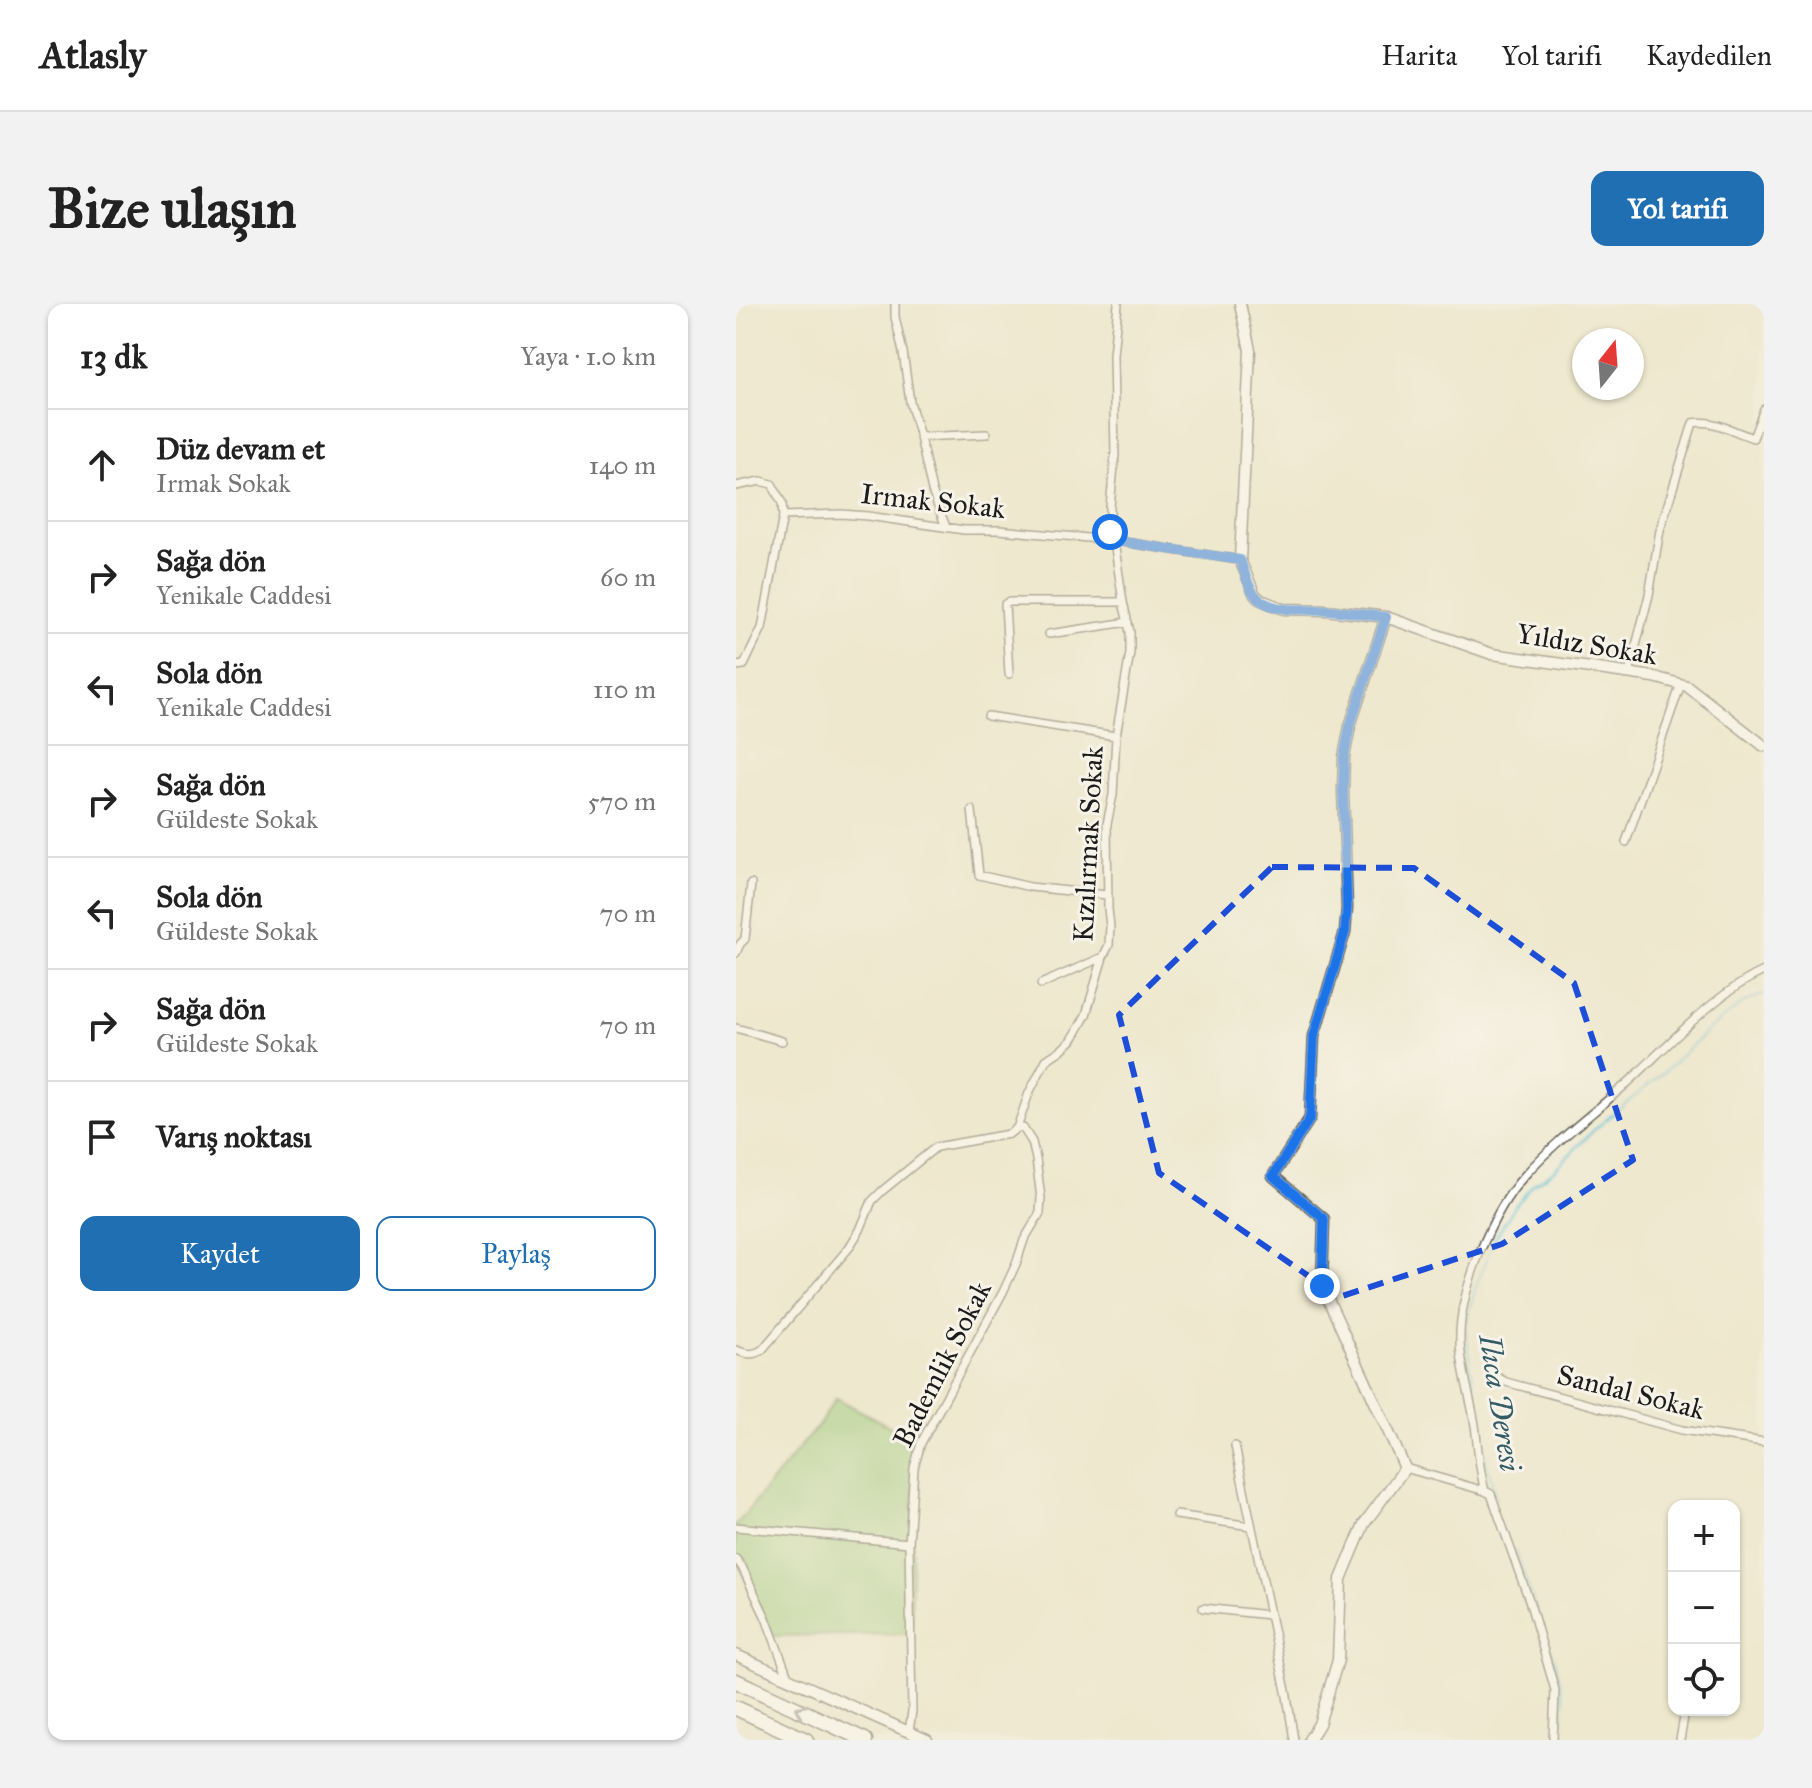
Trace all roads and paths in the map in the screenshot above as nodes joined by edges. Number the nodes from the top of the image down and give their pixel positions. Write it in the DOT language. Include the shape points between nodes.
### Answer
graph roads {
  1 [pos="895,304"];
  2 [pos="1118,304"];
  3 [pos="1240,304"];
  4 [pos="1764,409"];
  5 [pos="986,434"];
  6 [pos="920,437"];
  7 [pos="736,486"];
  8 [pos="783,516"];
  9 [pos="946,527"];
  10 [pos="1112,540"];
  11 [pos="1240,560"];
  12 [pos="1123,602"];
  13 [pos="1386,617"];
  14 [pos="1128,622"];
  15 [pos="1049,634"];
  16 [pos="736,666"];
  17 [pos="1629,673"];
  18 [pos="1009,674"];
  19 [pos="1681,684"];
  20 [pos="988,716"];
  21 [pos="1116,736"];
  22 [pos="1764,746"];
  23 [pos="972,810"];
  24 [pos="1626,842"];
  25 [pos="751,884"];
  26 [pos="1107,895"];
  27 [pos="736,953"];
  28 [pos="1103,957"];
  29 [pos="1764,971"];
  30 [pos="1041,984"];
  31 [pos="736,1028"];
  32 [pos="782,1041"];
  33 [pos="1017,1128"];
  34 [pos="736,1350"];
  35 [pos="1490,1373"];
  36 [pos="1764,1442"];
  37 [pos="1235,1446"];
  38 [pos="1405,1468"];
  39 [pos="1485,1491"];
  40 [pos="1176,1515"];
  41 [pos="1251,1526"];
  42 [pos="736,1527"];
  43 [pos="909,1543"];
  44 [pos="736,1559"];
  45 [pos="1203,1608"];
  46 [pos="1269,1615"];
  47 [pos="736,1655"];
  48 [pos="789,1679"];
  49 [pos="736,1681"];
  50 [pos="736,1708"];
  51 [pos="1684,1717"];
  52 [pos="909,1732"];
  53 [pos="806,1740"];
  54 [pos="865,1740"];
  55 [pos="927,1740"];
  56 [pos="1294,1740"];
  57 [pos="1309,1740"];
  58 [pos="1553,1740"];
  59 [pos="1680,1740"];
  1 -- 6 [label="street"];
  2 -- 10 [label="street, Kızılırmak Sokak"];
  3 -- 11 [label="street" via="1250,350"];
  4 -- 17 [label="street" via="1753,438 1693,423 1660,530"];
  5 -- 6 [label="street"];
  6 -- 9 [label="street"];
  7 -- 8 [label="street" via="772,484"];
  8 -- 9 [label="street, Irmak Sokak" via="841,514"];
  8 -- 16 [label="street" via="762,628 744,665"];
  9 -- 10 [label="street, Irmak Sokak"];
  10 -- 11 [label="street, Irmak Sokak"];
  10 -- 12 [label="street, Kızılırmak Sokak"];
  11 -- 13 [label="street, Yıldız Sokak" via="1255,595 1271,606"];
  12 -- 14 [label="street, Kızılırmak Sokak"];
  12 -- 18 [label="street" via="1005,604"];
  13 -- 17 [label="street, Yıldız Sokak" via="1492,654"];
  13 -- 38 [label="street" via="1344,757 1345,932 1314,1036 1310,1118 1273,1176 1324,1219 1322,1286"];
  14 -- 15 [label="street"];
  14 -- 21 [label="street, Kızılırmak Sokak" via="1130,653"];
  17 -- 19 [label="street, Yıldız Sokak"];
  19 -- 22 [label="street, Yıldız Sokak"];
  19 -- 24 [label="street"];
  20 -- 21 [label="street"];
  21 -- 26 [label="street, Kızılırmak Sokak" via="1107,824"];
  23 -- 26 [label="street" via="979,875"];
  25 -- 27 [label="street" via="745,939"];
  26 -- 28 [label="street, Kızılırmak Sokak" via="1109,945"];
  28 -- 30 [label="street"];
  28 -- 33 [label="street, Kızılırmak Sokak" via="1086,1015 1071,1041 1046,1060"];
  29 -- 39 [label="street" via="1727,992 1561,1137 1522,1177 1499,1211 1462,1310 1460,1342"];
  31 -- 32 [label="street"];
  33 -- 34 [label="street" via="1009,1134 936,1147 921,1157 872,1201 848,1249 762,1350 755,1355"];
  33 -- 43 [label="street, Bademlik Sokak" via="1023,1128 1032,1142 1040,1213 921,1443"];
  35 -- 36 [label="street, Sandal Sokak" via="1506,1382 1682,1430"];
  37 -- 41 [label="street"];
  38 -- 39 [label="street"];
  38 -- 57 [label="street" via="1364,1524 1341,1579 1338,1660"];
  39 -- 58 [label="street" via="1491,1494 1529,1600 1555,1690"];
  40 -- 41 [label="street"];
  41 -- 46 [label="street"];
  42 -- 43 [label="street"];
  43 -- 52 [label="street, Bademlik Sokak"];
  44 -- 48 [label="street"];
  45 -- 46 [label="street"];
  46 -- 56 [label="street"];
  47 -- 48 [label="street"];
  48 -- 52 [label="street"];
  54 -- 49 [label="highway, one-way"];
  50 -- 53 [label="highway"];
  51 -- 59 [label="street"];
  52 -- 55 [label="street"];
}
